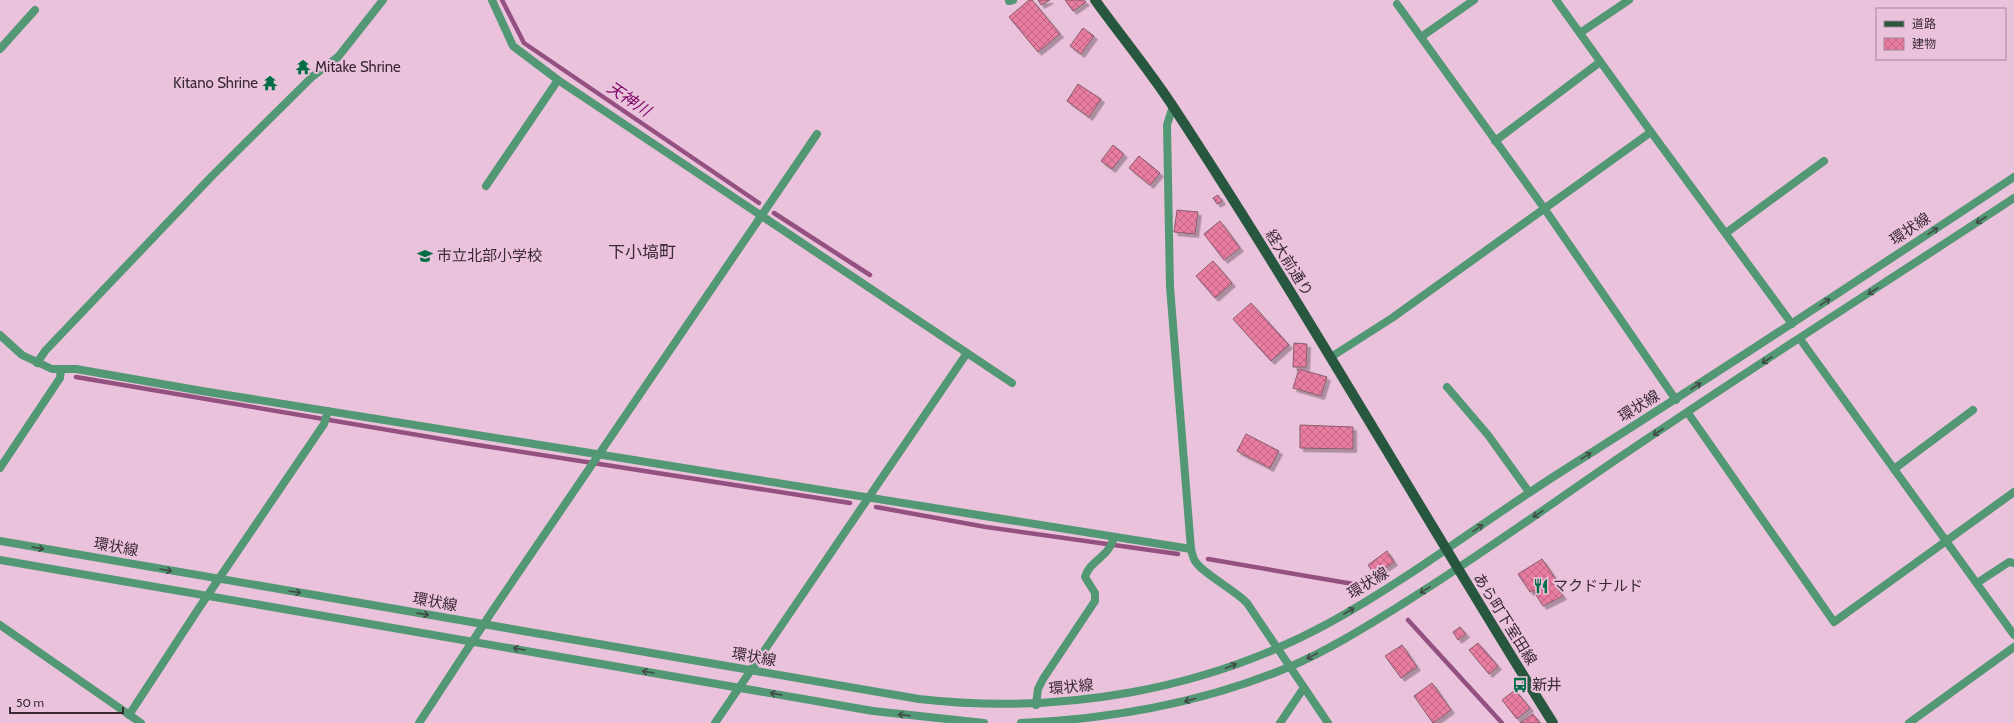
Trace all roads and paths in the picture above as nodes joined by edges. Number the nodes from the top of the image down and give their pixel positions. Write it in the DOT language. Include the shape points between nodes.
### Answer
graph roads {
  1 [pos="384,0"];
  2 [pos="492,0"];
  3 [pos="1095,0"];
  4 [pos="1474,0"];
  5 [pos="1556,0"];
  6 [pos="1629,0"];
  7 [pos="1397,4"];
  8 [pos="34,10"];
  9 [pos="1580,33"];
  10 [pos="1421,37"];
  11 [pos="0,49"];
  12 [pos="1600,62"];
  13 [pos="558,80"];
  14 [pos="1173,106"];
  15 [pos="1651,132"];
  16 [pos="817,134"];
  17 [pos="1495,141"];
  18 [pos="1824,161"];
  19 [pos="2014,177"];
  20 [pos="486,186"];
  21 [pos="2014,198"];
  22 [pos="1544,208"];
  23 [pos="761,216"];
  24 [pos="1726,233"];
  25 [pos="1792,324"];
  26 [pos="0,336"];
  27 [pos="1800,339"];
  28 [pos="967,353"];
  29 [pos="1331,357"];
  30 [pos="37,363"];
  31 [pos="61,370"];
  32 [pos="1012,383"];
  33 [pos="1447,387"];
  34 [pos="1676,400"];
  35 [pos="1972,410"];
  36 [pos="328,411"];
  37 [pos="1688,413"];
  38 [pos="599,455"];
  39 [pos="0,468"];
  40 [pos="1894,469"];
  41 [pos="1529,492"];
  42 [pos="2014,492"];
  43 [pos="868,498"];
  44 [pos="1114,538"];
  45 [pos="0,541"];
  46 [pos="1946,541"];
  47 [pos="1191,549"];
  48 [pos="1446,550"];
  49 [pos="0,560"];
  50 [pos="2014,563"];
  51 [pos="1457,569"];
  52 [pos="219,579"];
  53 [pos="1977,583"];
  54 [pos="207,597"];
  55 [pos="484,625"];
  56 [pos="0,626"];
  57 [pos="2014,635"];
  58 [pos="473,641"];
  59 [pos="2014,647"];
  60 [pos="1277,648"];
  61 [pos="1290,666"];
  62 [pos="751,670"];
  63 [pos="739,687"];
  64 [pos="1304,688"];
  65 [pos="1036,705"];
  66 [pos="129,715"];
  67 [pos="141,723"];
  68 [pos="419,723"];
  69 [pos="715,723"];
  70 [pos="984,723"];
  71 [pos="1021,723"];
  72 [pos="1280,723"];
  73 [pos="1328,723"];
  74 [pos="1553,723"];
  75 [pos="1909,723"];
  1 -- 30 [label="street" via="338,57 313,76 212,176 45,351"];
  2 -- 13 [label="street" via="516,50"];
  3 -- 14 [label="main road, 経大前通り"];
  4 -- 10 [label="street"];
  5 -- 9 [label="street"];
  6 -- 9 [label="street"];
  7 -- 10 [label="street"];
  8 -- 11 [label="street"];
  9 -- 12 [label="street"];
  10 -- 17 [label="street"];
  12 -- 15 [label="street"];
  12 -- 17 [label="street"];
  13 -- 20 [label="street"];
  13 -- 23 [label="street"];
  14 -- 29 [label="main road, 経大前通り"];
  14 -- 47 [label="street" via="1167,125 1170,287"];
  15 -- 22 [label="street"];
  15 -- 24 [label="street"];
  16 -- 23 [label="street"];
  17 -- 22 [label="street"];
  18 -- 24 [label="street"];
  25 -- 19 [label="street, 環状線, one-way"];
  21 -- 27 [label="street, 環状線, one-way"];
  22 -- 29 [label="street" via="1392,318"];
  22 -- 34 [label="street"];
  23 -- 28 [label="street"];
  23 -- 38 [label="street"];
  24 -- 25 [label="street"];
  34 -- 25 [label="street, 環状線, one-way"];
  26 -- 30 [label="street" via="22,355"];
  27 -- 37 [label="street, 環状線, one-way"];
  27 -- 40 [label="street"];
  28 -- 32 [label="street"];
  28 -- 43 [label="street"];
  29 -- 48 [label="main road, 経大前通り"];
  30 -- 31 [label="street"];
  31 -- 36 [label="street" via="76,369"];
  31 -- 39 [label="street" via="60,378"];
  33 -- 41 [label="street" via="1488,435"];
  41 -- 34 [label="street, 環状線, one-way"];
  35 -- 40 [label="street"];
  36 -- 38 [label="street"];
  36 -- 52 [label="street" via="324,424"];
  37 -- 46 [label="street" via="1834,622"];
  37 -- 51 [label="street, 環状線, one-way"];
  38 -- 43 [label="street"];
  38 -- 55 [label="street"];
  40 -- 46 [label="street"];
  48 -- 41 [label="street, 環状線, one-way"];
  42 -- 46 [label="street"];
  43 -- 44 [label="street"];
  43 -- 62 [label="street"];
  44 -- 47 [label="street"];
  44 -- 65 [label="street" via="1111,548 1087,571 1085,577 1095,593 1095,601 1043,679 1038,689"];
  45 -- 52 [label="street, 環状線, one-way"];
  46 -- 53 [label="street"];
  47 -- 60 [label="street" via="1195,561 1202,569 1238,593 1247,603"];
  48 -- 51 [label="main road, あら町下室田線"];
  60 -- 48 [label="street, 環状線, one-way" via="1329,623"];
  49 -- 54 [label="street"];
  50 -- 53 [label="street" via="2009,562"];
  51 -- 61 [label="street, 環状線, one-way" via="1373,623"];
  51 -- 74 [label="main road, あら町下室田線"];
  52 -- 54 [label="street"];
  52 -- 55 [label="street, 環状線, one-way"];
  53 -- 57 [label="street"];
  54 -- 58 [label="street"];
  54 -- 66 [label="street"];
  55 -- 58 [label="street"];
  55 -- 62 [label="street, 環状線"];
  56 -- 66 [label="street"];
  63 -- 58 [label="street, one-way"];
  58 -- 68 [label="street"];
  59 -- 75 [label="street"];
  60 -- 61 [label="street"];
  65 -- 60 [label="street, 環状線, one-way" via="1101,698 1174,683 1214,672"];
  61 -- 64 [label="street"];
  61 -- 71 [label="street, 環状線, one-way" via="1221,692 1185,702 1098,718"];
  62 -- 63 [label="street"];
  62 -- 65 [label="street, 環状線" via="955,704"];
  63 -- 69 [label="street"];
  70 -- 63 [label="street, one-way" via="873,711"];
  64 -- 72 [label="street"];
  64 -- 73 [label="street"];
  66 -- 67 [label="street"];
}
